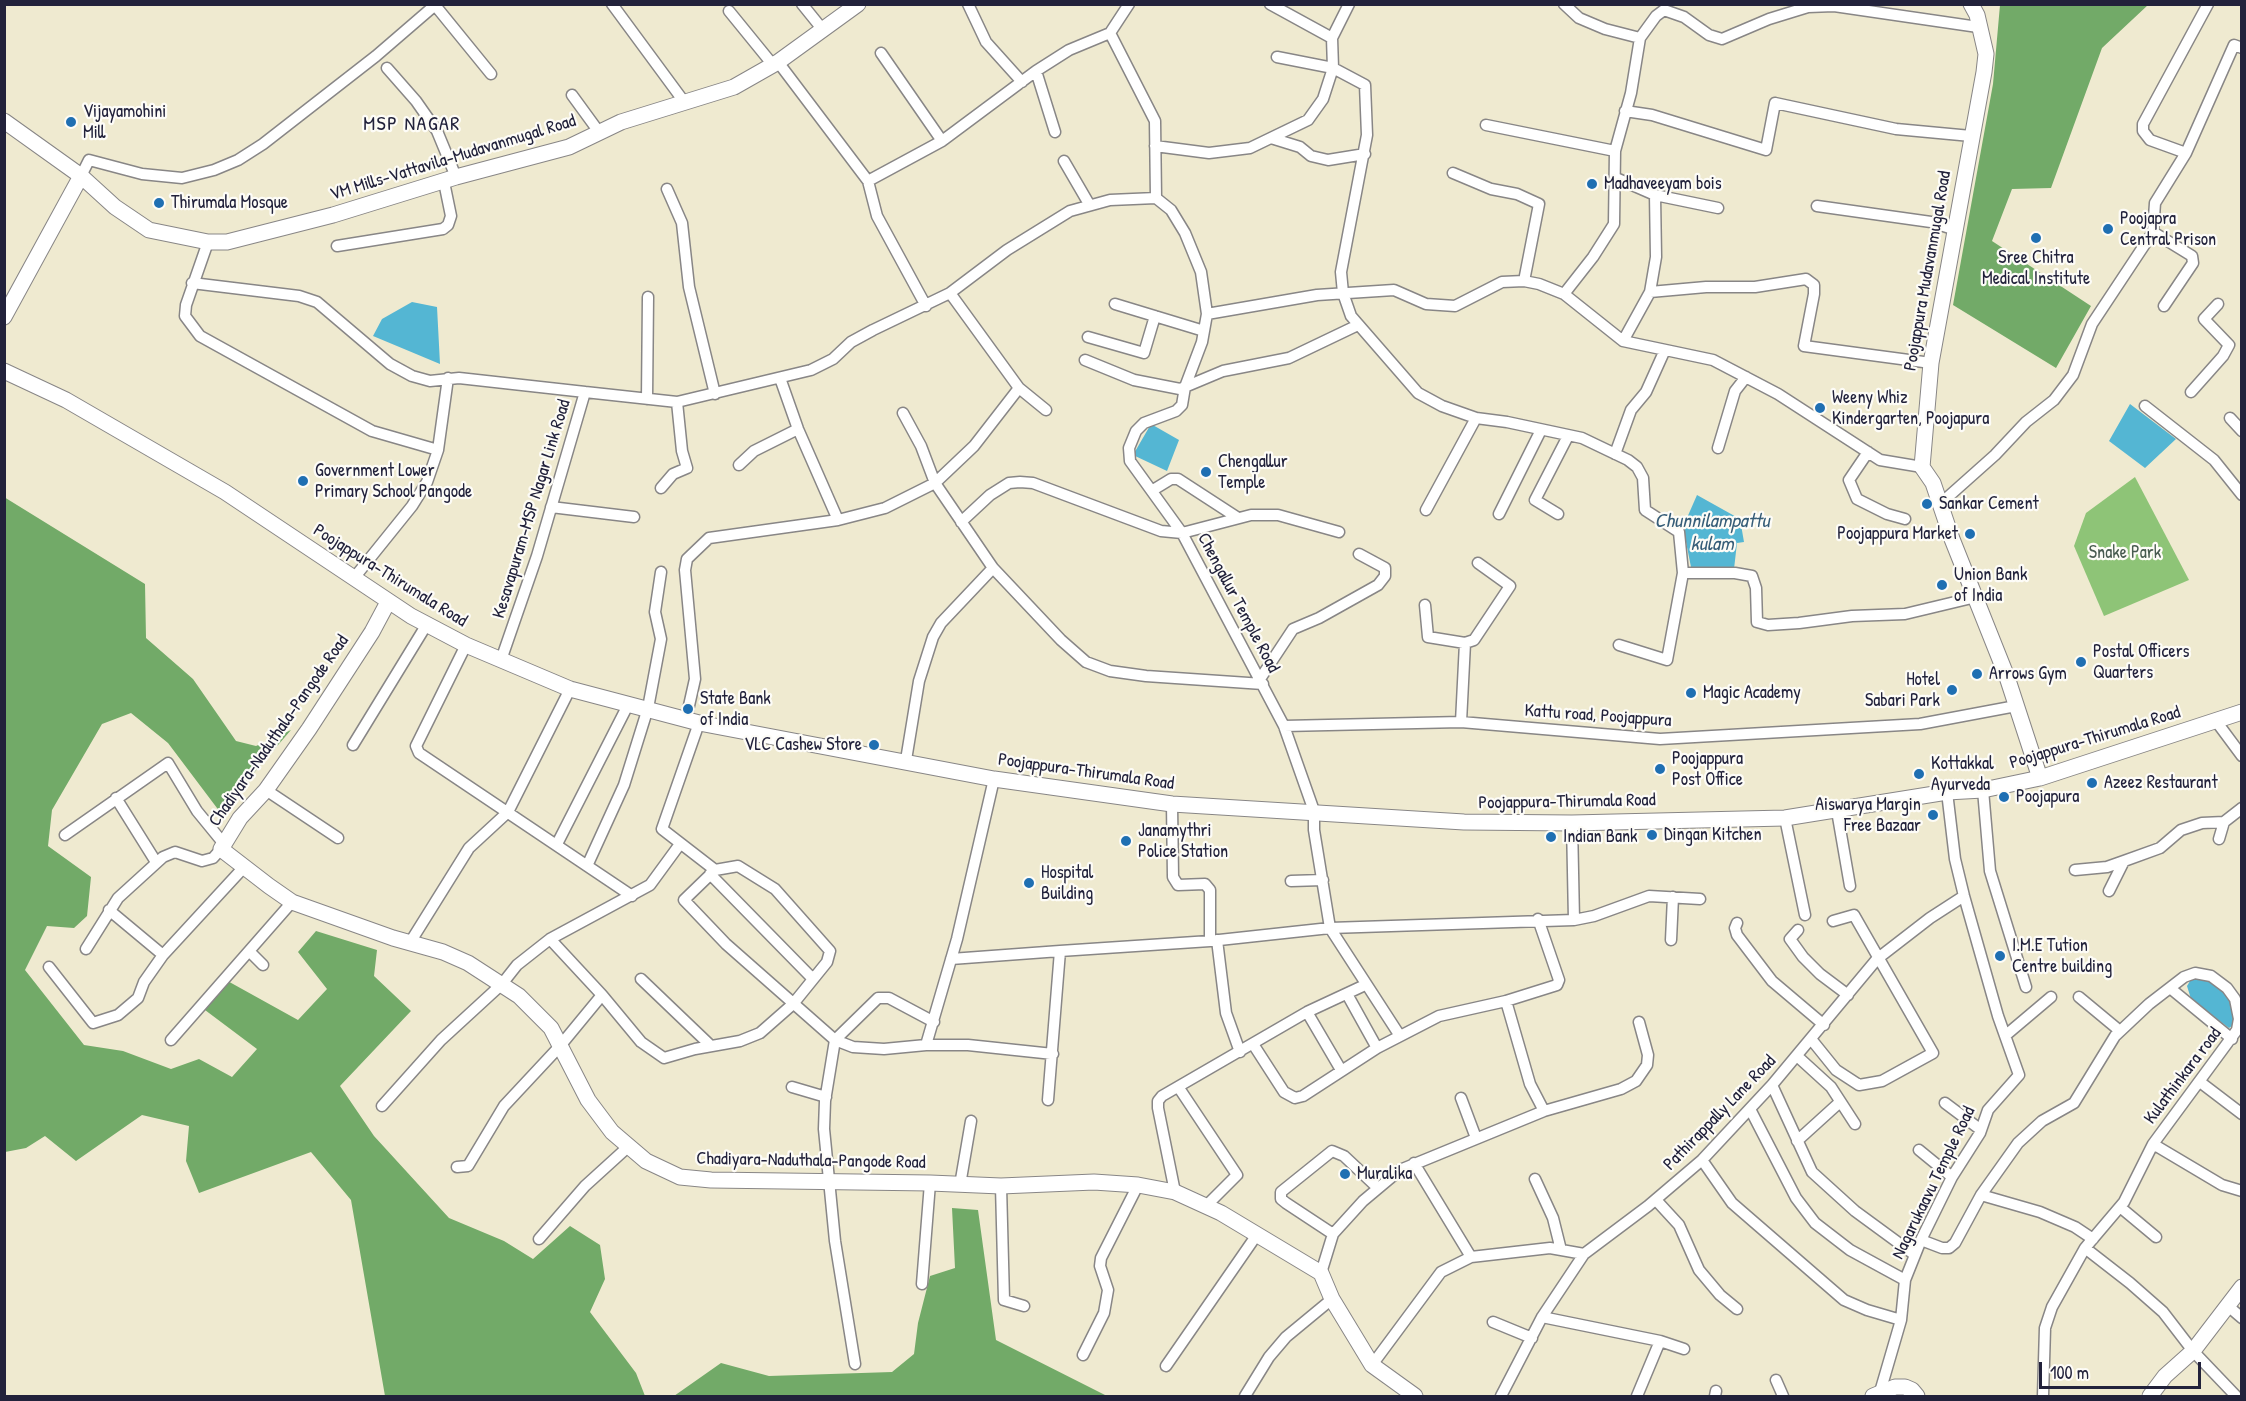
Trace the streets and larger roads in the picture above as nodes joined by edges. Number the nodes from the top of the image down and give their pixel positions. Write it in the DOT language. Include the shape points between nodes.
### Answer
graph roads {
  1 [pos="612,4"];
  2 [pos="802,4"];
  3 [pos="858,4"];
  4 [pos="968,4"];
  5 [pos="1129,4"];
  6 [pos="1270,4"];
  7 [pos="1349,4"];
  8 [pos="1564,4"];
  9 [pos="1971,4"];
  10 [pos="2208,4"];
  11 [pos="434,5"];
  12 [pos="1809,6"];
  13 [pos="729,11"];
  14 [pos="1978,27"];
  15 [pos="823,30"];
  16 [pos="1110,33"];
  17 [pos="1332,38"];
  18 [pos="1640,38"];
  19 [pos="2239,43"];
  20 [pos="881,53"];
  21 [pos="1277,57"];
  22 [pos="776,64"];
  23 [pos="387,68"];
  24 [pos="1333,68"];
  25 [pos="1036,71"];
  26 [pos="490,74"];
  27 [pos="1022,82"];
  28 [pos="572,95"];
  29 [pos="685,104"];
  30 [pos="1625,111"];
  31 [pos="4,121"];
  32 [pos="1486,125"];
  33 [pos="599,132"];
  34 [pos="1055,132"];
  35 [pos="1971,136"];
  36 [pos="1271,138"];
  37 [pos="942,141"];
  38 [pos="1155,146"];
  39 [pos="1615,152"];
  40 [pos="2186,153"];
  41 [pos="1365,154"];
  42 [pos="1064,161"];
  43 [pos="1453,173"];
  44 [pos="81,176"];
  45 [pos="1616,178"];
  46 [pos="450,180"];
  47 [pos="868,181"];
  48 [pos="667,189"];
  49 [pos="1655,195"];
  50 [pos="1156,198"];
  51 [pos="1089,204"];
  52 [pos="1817,206"];
  53 [pos="1718,208"];
  54 [pos="1956,230"];
  55 [pos="2153,232"];
  56 [pos="208,242"];
  57 [pos="337,246"];
  58 [pos="1524,281"];
  59 [pos="192,283"];
  60 [pos="1650,292"];
  61 [pos="950,293"];
  62 [pos="1343,293"];
  63 [pos="1564,294"];
  64 [pos="648,297"];
  65 [pos="1115,304"];
  66 [pos="2218,304"];
  67 [pos="926,306"];
  68 [pos="2164,306"];
  69 [pos="1207,314"];
  70 [pos="1155,316"];
  71 [pos="4,317"];
  72 [pos="1358,325"];
  73 [pos="1204,331"];
  74 [pos="1088,337"];
  75 [pos="1623,341"];
  76 [pos="1664,352"];
  77 [pos="1084,360"];
  78 [pos="1931,363"];
  79 [pos="4,371"];
  80 [pos="1746,376"];
  81 [pos="448,378"];
  82 [pos="780,378"];
  83 [pos="1185,387"];
  84 [pos="1019,388"];
  85 [pos="585,392"];
  86 [pos="2191,392"];
  87 [pos="715,394"];
  88 [pos="647,399"];
  89 [pos="677,402"];
  90 [pos="2145,406"];
  91 [pos="1046,410"];
  92 [pos="903,412"];
  93 [pos="1476,418"];
  94 [pos="2230,418"];
  95 [pos="798,429"];
  96 [pos="1541,430"];
  97 [pos="2241,431"];
  98 [pos="1568,436"];
  99 [pos="1718,448"];
  100 [pos="438,450"];
  101 [pos="1868,452"];
  102 [pos="1615,454"];
  103 [pos="739,465"];
  104 [pos="1922,467"];
  105 [pos="935,483"];
  106 [pos="661,488"];
  107 [pos="1153,490"];
  108 [pos="2241,495"];
  109 [pos="1940,504"];
  110 [pos="551,507"];
  111 [pos="1426,510"];
  112 [pos="1499,514"];
  113 [pos="1558,514"];
  114 [pos="634,517"];
  115 [pos="1238,518"];
  116 [pos="1905,519"];
  117 [pos="838,520"];
  118 [pos="961,522"];
  119 [pos="1339,532"];
  120 [pos="1182,533"];
  121 [pos="1359,554"];
  122 [pos="1478,562"];
  123 [pos="993,567"];
  124 [pos="661,572"];
  125 [pos="1683,573"];
  126 [pos="354,578"];
  127 [pos="1976,597"];
  128 [pos="388,602"];
  129 [pos="1425,605"];
  130 [pos="427,624"];
  131 [pos="1465,643"];
  132 [pos="466,645"];
  133 [pos="1619,645"];
  134 [pos="501,660"];
  135 [pos="1262,681"];
  136 [pos="570,689"];
  137 [pos="628,703"];
  138 [pos="2016,706"];
  139 [pos="648,708"];
  140 [pos="2241,712"];
  141 [pos="2216,720"];
  142 [pos="692,721"];
  143 [pos="1461,722"];
  144 [pos="1284,726"];
  145 [pos="353,745"];
  146 [pos="2241,756"];
  147 [pos="906,760"];
  148 [pos="994,778"];
  149 [pos="2040,778"];
  150 [pos="266,790"];
  151 [pos="1983,790"];
  152 [pos="1947,792"];
  153 [pos="116,798"];
  154 [pos="1172,804"];
  155 [pos="2241,808"];
  156 [pos="1314,811"];
  157 [pos="1837,811"];
  158 [pos="508,812"];
  159 [pos="1785,818"];
  160 [pos="2224,822"];
  161 [pos="1572,823"];
  162 [pos="65,835"];
  163 [pos="338,838"];
  164 [pos="2219,839"];
  165 [pos="557,844"];
  166 [pos="680,844"];
  167 [pos="223,847"];
  168 [pos="2124,861"];
  169 [pos="156,862"];
  170 [pos="245,866"];
  171 [pos="587,866"];
  172 [pos="2075,870"];
  173 [pos="712,872"];
  174 [pos="1323,880"];
  175 [pos="1291,881"];
  176 [pos="1850,886"];
  177 [pos="2109,891"];
  178 [pos="632,896"];
  179 [pos="1964,896"];
  180 [pos="1673,897"];
  181 [pos="1700,899"];
  182 [pos="292,902"];
  183 [pos="109,910"];
  184 [pos="1805,915"];
  185 [pos="1538,919"];
  186 [pos="1574,920"];
  187 [pos="1833,921"];
  188 [pos="1737,923"];
  189 [pos="1330,928"];
  190 [pos="1798,930"];
  191 [pos="550,939"];
  192 [pos="1671,940"];
  193 [pos="411,941"];
  194 [pos="1213,941"];
  195 [pos="86,949"];
  196 [pos="1060,951"];
  197 [pos="250,952"];
  198 [pos="163,955"];
  199 [pos="951,959"];
  200 [pos="1877,959"];
  201 [pos="263,965"];
  202 [pos="49,967"];
  203 [pos="812,978"];
  204 [pos="641,979"];
  205 [pos="502,984"];
  206 [pos="1365,985"];
  207 [pos="2026,987"];
  208 [pos="2170,988"];
  209 [pos="1347,994"];
  210 [pos="602,995"];
  211 [pos="1848,995"];
  212 [pos="2051,997"];
  213 [pos="2079,997"];
  214 [pos="1506,1001"];
  215 [pos="793,1004"];
  216 [pos="1307,1012"];
  217 [pos="934,1022"];
  218 [pos="1639,1022"];
  219 [pos="1824,1025"];
  220 [pos="2120,1031"];
  221 [pos="2237,1033"];
  222 [pos="2006,1035"];
  223 [pos="1400,1036"];
  224 [pos="1811,1039"];
  225 [pos="171,1040"];
  226 [pos="835,1040"];
  227 [pos="1253,1044"];
  228 [pos="710,1045"];
  229 [pos="926,1045"];
  230 [pos="560,1046"];
  231 [pos="1377,1048"];
  232 [pos="1240,1052"];
  233 [pos="1053,1054"];
  234 [pos="1797,1056"];
  235 [pos="1341,1070"];
  236 [pos="2200,1082"];
  237 [pos="1772,1085"];
  238 [pos="792,1087"];
  239 [pos="1179,1088"];
  240 [pos="826,1097"];
  241 [pos="1461,1098"];
  242 [pos="1048,1100"];
  243 [pos="1840,1102"];
  244 [pos="1946,1103"];
  245 [pos="382,1106"];
  246 [pos="1750,1109"];
  247 [pos="1544,1111"];
  248 [pos="2241,1114"];
  249 [pos="972,1121"];
  250 [pos="1855,1125"];
  251 [pos="1981,1130"];
  252 [pos="1476,1138"];
  253 [pos="1797,1141"];
  254 [pos="2153,1144"];
  255 [pos="629,1146"];
  256 [pos="1919,1150"];
  257 [pos="1702,1160"];
  258 [pos="1414,1163"];
  259 [pos="457,1167"];
  260 [pos="1952,1177"];
  261 [pos="1535,1179"];
  262 [pos="828,1182"];
  263 [pos="930,1183"];
  264 [pos="960,1185"];
  265 [pos="1138,1185"];
  266 [pos="1001,1186"];
  267 [pos="1378,1188"];
  268 [pos="2241,1191"];
  269 [pos="1175,1192"];
  270 [pos="1981,1195"];
  271 [pos="1656,1200"];
  272 [pos="1206,1206"];
  273 [pos="2120,1207"];
  274 [pos="1333,1234"];
  275 [pos="1256,1236"];
  276 [pos="2156,1237"];
  277 [pos="539,1239"];
  278 [pos="2093,1239"];
  279 [pos="1921,1240"];
  280 [pos="2085,1248"];
  281 [pos="1561,1250"];
  282 [pos="1584,1254"];
  283 [pos="1915,1255"];
  284 [pos="1471,1257"];
  285 [pos="1321,1274"];
  286 [pos="1905,1280"];
  287 [pos="922,1284"];
  288 [pos="2241,1287"];
  289 [pos="1332,1299"];
  290 [pos="2228,1305"];
  291 [pos="1024,1306"];
  292 [pos="1737,1309"];
  293 [pos="1542,1317"];
  294 [pos="2241,1318"];
  295 [pos="1901,1320"];
  296 [pos="1494,1322"];
  297 [pos="1532,1338"];
  298 [pos="1660,1341"];
  299 [pos="1684,1349"];
  300 [pos="2193,1352"];
  301 [pos="1083,1356"];
  302 [pos="855,1365"];
  303 [pos="1372,1365"];
  304 [pos="1166,1366"];
  305 [pos="1776,1380"];
  306 [pos="1877,1394"];
  307 [pos="1245,1396"];
  308 [pos="1415,1396"];
  309 [pos="1501,1396"];
  310 [pos="1636,1396"];
  311 [pos="1784,1396"];
  312 [pos="1917,1396"];
  313 [pos="2043,1396"];
  314 [pos="2150,1396"];
  315 [pos="2236,1396"];
  1 -- 29 [label="street"];
  2 -- 15 [label="street"];
  3 -- 15 [label="street, VM Mills-Vattavila-Mudavanmugal Road"];
  4 -- 27 [label="street" via="986,42"];
  5 -- 16 [label="street"];
  6 -- 17 [label="street"];
  7 -- 17 [label="street"];
  8 -- 18 [label="street" via="1579,18"];
  9 -- 14 [label="street, Poojappura Mudavanmugal Road"];
  10 -- 40 [label="street" via="2143,124 2150,140"];
  11 -- 26 [label="street"];
  11 -- 44 [label="street" via="376,56 238,160 182,178 142,174 89,160"];
  12 -- 14 [label="street" via="1834,6"];
  12 -- 18 [label="street" via="1722,39 1664,10"];
  13 -- 22 [label="street"];
  14 -- 35 [label="street, Poojappura Mudavanmugal Road" via="1986,54"];
  15 -- 22 [label="street, VM Mills-Vattavila-Mudavanmugal Road"];
  16 -- 25 [label="street" via="1069,50"];
  16 -- 38 [label="street" via="1155,121"];
  17 -- 24 [label="street"];
  18 -- 30 [label="street"];
  19 -- 40 [label="street"];
  20 -- 37 [label="street"];
  21 -- 24 [label="street"];
  22 -- 29 [label="street, VM Mills-Vattavila-Mudavanmugal Road" via="734,87"];
  22 -- 47 [label="street"];
  23 -- 46 [label="street" via="437,131"];
  24 -- 36 [label="street" via="1318,109 1308,120"];
  24 -- 41 [label="street" via="1365,85"];
  25 -- 27 [label="street"];
  25 -- 34 [label="street"];
  27 -- 37 [label="street"];
  28 -- 33 [label="street"];
  29 -- 33 [label="street, VM Mills-Vattavila-Mudavanmugal Road"];
  30 -- 35 [label="street" via="1652,115 1766,150 1775,103 1896,129"];
  30 -- 39 [label="street"];
  31 -- 44 [label="street, VM Mills-Vattavila-Mudavanmugal Road"];
  32 -- 39 [label="street"];
  33 -- 46 [label="street, VM Mills-Vattavila-Mudavanmugal Road" via="570,147"];
  35 -- 54 [label="street, Poojappura Mudavanmugal Road"];
  36 -- 38 [label="street" via="1250,148 1209,153"];
  36 -- 41 [label="street" via="1329,160"];
  37 -- 47 [label="street"];
  38 -- 50 [label="street"];
  39 -- 45 [label="street"];
  40 -- 55 [label="street" via="2155,203"];
  41 -- 62 [label="street" via="1341,272"];
  42 -- 51 [label="street"];
  43 -- 58 [label="street" via="1539,204"];
  44 -- 56 [label="street, VM Mills-Vattavila-Mudavanmugal Road" via="115,207 149,230"];
  44 -- 71 [label="street"];
  45 -- 49 [label="street"];
  45 -- 63 [label="street" via="1614,224"];
  46 -- 56 [label="street, VM Mills-Vattavila-Mudavanmugal Road" via="270,231 227,242"];
  46 -- 57 [label="street" via="451,216 443,229"];
  47 -- 67 [label="street" via="877,216"];
  48 -- 87 [label="street" via="682,223 689,287"];
  49 -- 53 [label="street"];
  49 -- 60 [label="street" via="1656,257"];
  50 -- 51 [label="street"];
  50 -- 69 [label="street" via="1172,210 1185,233 1201,272"];
  51 -- 61 [label="street" via="1045,225"];
  52 -- 54 [label="street" via="1931,222"];
  54 -- 78 [label="street, Poojappura Mudavanmugal Road"];
  55 -- 68 [label="street" via="2192,256 2193,263"];
  55 -- 109 [label="street" via="2092,324 2073,375 2054,400"];
  56 -- 59 [label="street"];
  58 -- 62 [label="street" via="1502,282 1455,306 1426,304 1394,290"];
  58 -- 63 [label="street"];
  59 -- 81 [label="street, Kesavapuram-MSP Nagar Link Road" via="299,296 317,302 411,376 430,381"];
  59 -- 100 [label="street" via="185,316 200,336 372,431"];
  60 -- 75 [label="street"];
  60 -- 78 [label="street" via="1755,287 1806,279 1814,285 1814,294 1804,346"];
  61 -- 67 [label="street"];
  61 -- 84 [label="street"];
  62 -- 69 [label="street"];
  62 -- 72 [label="street"];
  63 -- 75 [label="street"];
  64 -- 88 [label="street"];
  65 -- 70 [label="street"];
  66 -- 86 [label="street" via="2204,319 2229,345"];
  67 -- 82 [label="street" via="851,342 833,359 811,370"];
  69 -- 73 [label="street"];
  70 -- 73 [label="street"];
  70 -- 74 [label="street" via="1144,353"];
  72 -- 83 [label="street" via="1289,358 1223,371"];
  72 -- 93 [label="street" via="1418,393"];
  73 -- 83 [label="street"];
  75 -- 76 [label="street"];
  76 -- 80 [label="street" via="1713,360"];
  76 -- 102 [label="street" via="1646,392 1631,410"];
  77 -- 83 [label="street" via="1134,380"];
  78 -- 104 [label="street, Poojappura Mudavanmugal Road"];
  79 -- 126 [label="street, Poojappura-Thirumala Road" via="66,400 225,492"];
  80 -- 99 [label="street" via="1735,391"];
  80 -- 101 [label="street"];
  81 -- 85 [label="street, Kesavapuram-MSP Nagar Link Road"];
  81 -- 100 [label="street"];
  82 -- 87 [label="street"];
  82 -- 95 [label="street"];
  83 -- 107 [label="street, Chengallur Temple Road" via="1182,405 1144,423 1129,448 1130,461"];
  84 -- 91 [label="street"];
  84 -- 105 [label="street" via="974,447"];
  85 -- 88 [label="street"];
  85 -- 110 [label="street, Kesavapuram-MSP Nagar Link Road"];
  87 -- 89 [label="street"];
  88 -- 89 [label="street"];
  89 -- 106 [label="street" via="687,468 673,474"];
  90 -- 108 [label="street" via="2214,460"];
  92 -- 105 [label="street"];
  93 -- 96 [label="street"];
  93 -- 111 [label="street"];
  94 -- 97 [label="street"];
  95 -- 103 [label="street" via="754,451"];
  95 -- 117 [label="street"];
  96 -- 98 [label="street"];
  96 -- 112 [label="street"];
  98 -- 102 [label="street" via="1582,438"];
  98 -- 113 [label="street" via="1535,500"];
  100 -- 126 [label="street" via="427,482 412,506"];
  101 -- 104 [label="street" via="1880,460"];
  101 -- 116 [label="street" via="1849,480 1857,499"];
  102 -- 125 [label="street" via="1637,468 1643,478 1645,510 1679,531"];
  104 -- 109 [label="street"];
  105 -- 117 [label="street" via="885,508"];
  105 -- 118 [label="street"];
  107 -- 115 [label="street" via="1178,479"];
  107 -- 120 [label="street, Chengallur Temple Road"];
  109 -- 127 [label="street"];
  110 -- 114 [label="street"];
  110 -- 134 [label="street, Kesavapuram-MSP Nagar Link Road"];
  115 -- 119 [label="street" via="1278,514"];
  115 -- 120 [label="street"];
  117 -- 142 [label="street" via="709,538 687,558 695,679"];
  118 -- 120 [label="street" via="1009,483 1027,483 1161,531"];
  118 -- 123 [label="street"];
  120 -- 135 [label="street, Chengallur Temple Road"];
  121 -- 135 [label="street" via="1385,568 1385,576 1378,585 1293,629"];
  122 -- 131 [label="street" via="1510,586 1474,640"];
  123 -- 135 [label="street" via="1086,662 1110,671 1146,676"];
  123 -- 147 [label="street" via="941,623 933,637 919,681"];
  124 -- 139 [label="street" via="655,612 661,639"];
  125 -- 127 [label="street" via="1752,576 1757,622 1768,625 1905,614"];
  125 -- 133 [label="street" via="1667,660"];
  126 -- 128 [label="street, Poojappura-Thirumala Road"];
  127 -- 138 [label="street"];
  128 -- 130 [label="street, Poojappura-Thirumala Road"];
  128 -- 150 [label="street, Chadiyara-Naduthala-Pangode Road" via="367,640"];
  129 -- 131 [label="street" via="1428,637"];
  130 -- 132 [label="street, Poojappura-Thirumala Road"];
  130 -- 145 [label="street"];
  131 -- 143 [label="street"];
  132 -- 134 [label="street, Poojappura-Thirumala Road"];
  132 -- 158 [label="street" via="416,746 427,759"];
  134 -- 136 [label="street, Poojappura-Thirumala Road"];
  135 -- 144 [label="street, Chengallur Temple Road"];
  136 -- 137 [label="street, Poojappura-Thirumala Road"];
  136 -- 158 [label="street"];
  137 -- 139 [label="street, Poojappura-Thirumala Road"];
  137 -- 165 [label="street"];
  138 -- 143 [label="street, Kattu road, Poojappura" via="1920,724 1660,739"];
  138 -- 149 [label="street"];
  139 -- 142 [label="street, Poojappura-Thirumala Road"];
  139 -- 171 [label="street" via="624,785"];
  140 -- 141 [label="street, Poojappura-Thirumala Road"];
  141 -- 146 [label="street"];
  141 -- 149 [label="street, Poojappura-Thirumala Road"];
  142 -- 147 [label="street, Poojappura-Thirumala Road"];
  142 -- 166 [label="street" via="663,829"];
  143 -- 144 [label="street, Kattu road, Poojappura"];
  144 -- 156 [label="street, Chengallur Temple Road"];
  147 -- 148 [label="street, Poojappura-Thirumala Road"];
  148 -- 154 [label="street, Poojappura-Thirumala Road"];
  148 -- 199 [label="street"];
  149 -- 151 [label="street, Poojappura-Thirumala Road"];
  150 -- 163 [label="street"];
  150 -- 167 [label="street, Chadiyara-Naduthala-Pangode Road" via="240,818"];
  151 -- 152 [label="street, Poojappura-Thirumala Road"];
  151 -- 207 [label="street" via="1990,871"];
  152 -- 157 [label="street, Poojappura-Thirumala Road"];
  152 -- 179 [label="street, Nagarukaavu Temple Road"];
  153 -- 162 [label="street"];
  153 -- 167 [label="street" via="168,763"];
  153 -- 169 [label="street"];
  154 -- 156 [label="street, Poojappura-Thirumala Road"];
  154 -- 194 [label="street" via="1173,878 1178,885 1204,884 1210,890"];
  155 -- 160 [label="street"];
  156 -- 161 [label="street, Poojappura-Thirumala Road" via="1464,822"];
  156 -- 174 [label="street, Chengallur Temple Road"];
  157 -- 159 [label="street, Poojappura-Thirumala Road"];
  157 -- 176 [label="street"];
  158 -- 165 [label="street"];
  158 -- 193 [label="street" via="469,848"];
  159 -- 161 [label="street, Poojappura-Thirumala Road"];
  159 -- 184 [label="street"];
  160 -- 164 [label="street"];
  160 -- 168 [label="street" via="2202,823 2181,830 2160,848"];
  161 -- 186 [label="street"];
  165 -- 171 [label="street"];
  166 -- 173 [label="street"];
  166 -- 178 [label="street" via="650,885"];
  167 -- 169 [label="street" via="213,858 202,861 175,852"];
  167 -- 170 [label="street, Chadiyara-Naduthala-Pangode Road"];
  168 -- 172 [label="street"];
  168 -- 177 [label="street"];
  169 -- 183 [label="street"];
  170 -- 182 [label="street, Chadiyara-Naduthala-Pangode Road"];
  170 -- 198 [label="street"];
  171 -- 178 [label="street"];
  173 -- 203 [label="street"];
  173 -- 203 [label="street" via="738,866 747,869 785,899 830,951 827,962"];
  173 -- 215 [label="street" via="684,900"];
  174 -- 175 [label="street"];
  174 -- 189 [label="street, Chengallur Temple Road"];
  178 -- 191 [label="street"];
  179 -- 200 [label="street, Pathirappally Lane Road"];
  179 -- 222 [label="street, Nagarukaavu Temple Road"];
  180 -- 181 [label="street"];
  180 -- 186 [label="street" via="1649,896"];
  180 -- 192 [label="street"];
  182 -- 193 [label="street, Chadiyara-Naduthala-Pangode Road"];
  182 -- 197 [label="street"];
  183 -- 195 [label="street"];
  183 -- 198 [label="street"];
  185 -- 186 [label="street"];
  185 -- 189 [label="street"];
  185 -- 214 [label="street" via="1557,985"];
  187 -- 200 [label="street" via="1854,915"];
  188 -- 219 [label="street" via="1737,935 1772,981"];
  189 -- 194 [label="street"];
  189 -- 206 [label="street"];
  190 -- 211 [label="street" via="1790,939 1803,957"];
  191 -- 205 [label="street" via="517,965"];
  191 -- 210 [label="street"];
  193 -- 205 [label="street, Chadiyara-Naduthala-Pangode Road" via="468,963"];
  194 -- 196 [label="street"];
  194 -- 232 [label="street" via="1226,1013"];
  196 -- 199 [label="street"];
  196 -- 233 [label="street"];
  197 -- 201 [label="street"];
  197 -- 225 [label="street"];
  198 -- 202 [label="street" via="131,1005 118,1015 93,1023"];
  199 -- 217 [label="street"];
  200 -- 211 [label="street, Pathirappally Lane Road"];
  200 -- 224 [label="street" via="1933,1053 1882,1081 1859,1085 1836,1070"];
  203 -- 215 [label="street"];
  204 -- 228 [label="street"];
  205 -- 230 [label="street, Chadiyara-Naduthala-Pangode Road" via="537,1011"];
  205 -- 245 [label="street" via="441,1040"];
  206 -- 209 [label="street"];
  206 -- 223 [label="street"];
  208 -- 220 [label="street, Kulathinkara road"];
  208 -- 221 [label="street"];
  208 -- 221 [label="street, Kulathinkara road" via="2195,973 2211,976 2235,999"];
  209 -- 216 [label="street"];
  209 -- 231 [label="street"];
  210 -- 228 [label="street" via="641,1042 664,1058"];
  210 -- 230 [label="street"];
  211 -- 219 [label="street, Pathirappally Lane Road"];
  212 -- 222 [label="street"];
  213 -- 220 [label="street"];
  214 -- 223 [label="street" via="1439,1016"];
  214 -- 247 [label="street" via="1530,1083"];
  215 -- 226 [label="street"];
  215 -- 228 [label="street" via="760,1033 740,1041"];
  216 -- 227 [label="street"];
  216 -- 235 [label="street"];
  217 -- 226 [label="street" via="889,998 878,998"];
  217 -- 229 [label="street"];
  218 -- 247 [label="street" via="1648,1055 1647,1065 1636,1081"];
  219 -- 224 [label="street, Pathirappally Lane Road"];
  220 -- 270 [label="street, Kulathinkara road" via="2074,1103 2027,1134"];
  221 -- 236 [label="street, Kulathinkara road"];
  222 -- 251 [label="street, Nagarukaavu Temple Road" via="2019,1075 1988,1110"];
  223 -- 231 [label="street"];
  224 -- 234 [label="street, Pathirappally Lane Road"];
  226 -- 229 [label="street" via="853,1047 884,1050"];
  226 -- 240 [label="street"];
  227 -- 232 [label="street"];
  227 -- 235 [label="street" via="1290,1097 1303,1096"];
  229 -- 233 [label="street"];
  230 -- 255 [label="street, Chadiyara-Naduthala-Pangode Road" via="588,1100 612,1132"];
  230 -- 259 [label="street" via="504,1106 468,1166"];
  231 -- 235 [label="street"];
  232 -- 239 [label="street"];
  233 -- 242 [label="street"];
  234 -- 237 [label="street, Pathirappally Lane Road"];
  234 -- 243 [label="street" via="1831,1087"];
  236 -- 248 [label="street"];
  236 -- 254 [label="street, Kulathinkara road"];
  237 -- 246 [label="street, Pathirappally Lane Road"];
  237 -- 253 [label="street"];
  238 -- 240 [label="street"];
  239 -- 269 [label="street" via="1158,1101"];
  239 -- 272 [label="street" via="1237,1175"];
  240 -- 262 [label="street"];
  241 -- 252 [label="street"];
  243 -- 250 [label="street"];
  243 -- 253 [label="street"];
  244 -- 251 [label="street"];
  246 -- 257 [label="street, Pathirappally Lane Road"];
  246 -- 286 [label="street" via="1796,1198 1815,1223 1850,1250"];
  247 -- 252 [label="street"];
  249 -- 264 [label="street"];
  251 -- 260 [label="street, Nagarukaavu Temple Road"];
  252 -- 258 [label="street"];
  253 -- 283 [label="street" via="1812,1172 1855,1211"];
  254 -- 268 [label="street" via="2222,1185"];
  254 -- 273 [label="street, Kulathinkara road" via="2140,1176"];
  255 -- 262 [label="street, Chadiyara-Naduthala-Pangode Road" via="646,1161 680,1177"];
  255 -- 277 [label="street" via="585,1186"];
  256 -- 260 [label="street"];
  257 -- 271 [label="street, Pathirappally Lane Road"];
  257 -- 295 [label="street" via="1732,1203 1844,1300"];
  258 -- 267 [label="street"];
  258 -- 284 [label="street"];
  260 -- 279 [label="street, Nagarukaavu Temple Road"];
  261 -- 281 [label="street" via="1553,1218"];
  262 -- 263 [label="street, Chadiyara-Naduthala-Pangode Road"];
  262 -- 302 [label="street"];
  263 -- 264 [label="street, Chadiyara-Naduthala-Pangode Road"];
  263 -- 287 [label="street"];
  264 -- 266 [label="street, Chadiyara-Naduthala-Pangode Road"];
  265 -- 266 [label="street, Chadiyara-Naduthala-Pangode Road" via="1094,1182"];
  265 -- 269 [label="street, Chadiyara-Naduthala-Pangode Road"];
  265 -- 301 [label="street" via="1101,1258 1108,1290 1105,1307"];
  266 -- 291 [label="street" via="1004,1299"];
  267 -- 274 [label="street"];
  267 -- 274 [label="street" via="1344,1156 1332,1150 1281,1192 1281,1199"];
  269 -- 272 [label="street, Chadiyara-Naduthala-Pangode Road"];
  270 -- 278 [label="street" via="2040,1212"];
  270 -- 279 [label="street, Kulathinkara road" via="1956,1243 1942,1248"];
  271 -- 282 [label="street, Pathirappally Lane Road"];
  271 -- 292 [label="street" via="1679,1225 1699,1270"];
  272 -- 275 [label="street, Chadiyara-Naduthala-Pangode Road"];
  273 -- 276 [label="street"];
  273 -- 278 [label="street, Kulathinkara road"];
  274 -- 285 [label="street"];
  275 -- 285 [label="street, Chadiyara-Naduthala-Pangode Road"];
  275 -- 304 [label="street"];
  278 -- 280 [label="street, Kulathinkara road"];
  279 -- 283 [label="street, Nagarukaavu Temple Road"];
  280 -- 300 [label="street" via="2163,1312"];
  280 -- 313 [label="street, Kulathinkara road" via="2062,1286 2045,1328"];
  281 -- 282 [label="street"];
  281 -- 284 [label="street"];
  282 -- 293 [label="street, Pathirappally Lane Road"];
  283 -- 286 [label="street, Nagarukaavu Temple Road"];
  284 -- 303 [label="street" via="1441,1272"];
  285 -- 289 [label="street"];
  286 -- 295 [label="street, Nagarukaavu Temple Road"];
  288 -- 290 [label="street"];
  289 -- 303 [label="street"];
  289 -- 307 [label="street" via="1286,1337"];
  290 -- 294 [label="street"];
  290 -- 300 [label="street"];
  293 -- 297 [label="street, Pathirappally Lane Road"];
  293 -- 298 [label="street"];
  295 -- 306 [label="street, Nagarukaavu Temple Road"];
  296 -- 297 [label="street"];
  297 -- 309 [label="street, Pathirappally Lane Road"];
  298 -- 299 [label="street"];
  298 -- 310 [label="street"];
  300 -- 314 [label="street" via="2165,1376"];
  300 -- 315 [label="street"];
  303 -- 308 [label="street"];
  305 -- 311 [label="street"];
  306 -- 312 [label="street" via="1905,1387"];
}
